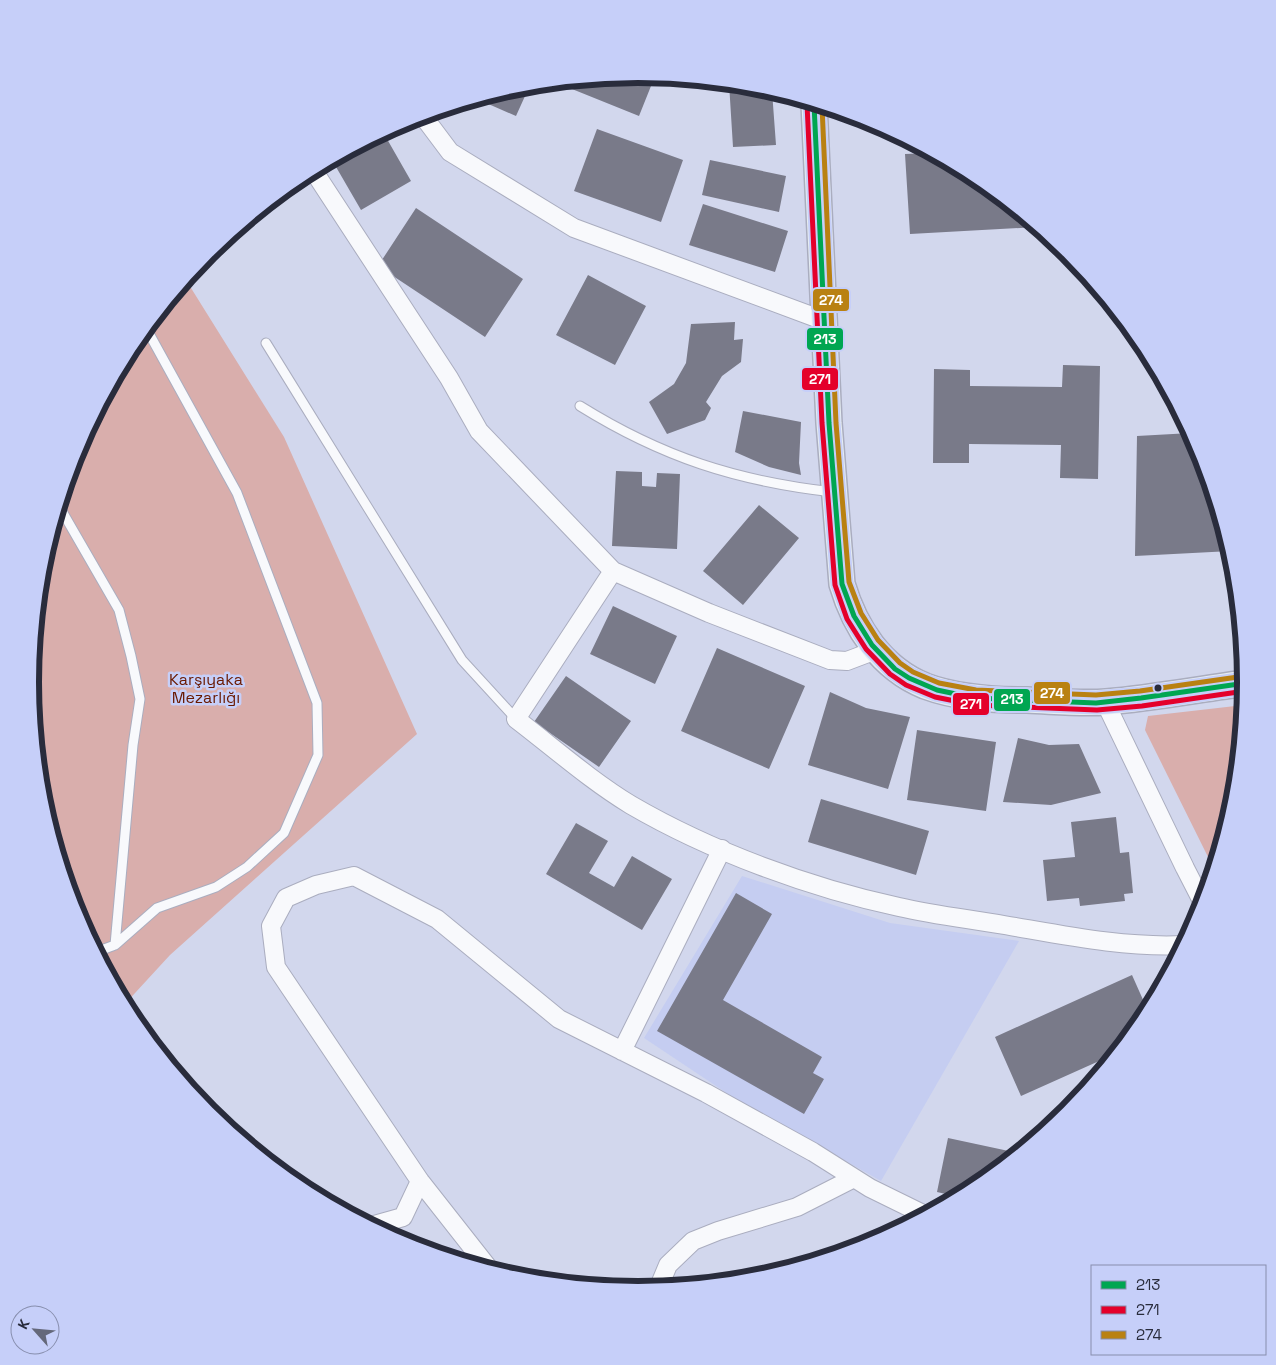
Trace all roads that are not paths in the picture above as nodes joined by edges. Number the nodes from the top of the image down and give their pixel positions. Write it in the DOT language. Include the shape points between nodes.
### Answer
graph roads {
  1 [pos="814,110"];
  2 [pos="427,122"];
  3 [pos="317,177"];
  4 [pos="824,321"];
  5 [pos="150,336"];
  6 [pos="266,343"];
  7 [pos="580,406"];
  8 [pos="836,492"];
  9 [pos="63,514"];
  10 [pos="612,571"];
  11 [pos="876,650"];
  12 [pos="1237,684"];
  13 [pos="1105,702"];
  14 [pos="516,719"];
  15 [pos="722,849"];
  16 [pos="1199,893"];
  17 [pos="115,945"];
  18 [pos="1176,945"];
  19 [pos="102,950"];
  20 [pos="622,1051"];
  21 [pos="854,1178"];
  22 [pos="420,1181"];
  23 [pos="918,1212"];
  24 [pos="380,1223"];
  25 [pos="481,1261"];
  26 [pos="660,1281"];
  1 -- 4 [label="main road"];
  2 -- 4 [label="street" via="450,152 574,228"];
  3 -- 10 [label="street" via="449,378 479,430"];
  4 -- 8 [label="main road"];
  5 -- 17 [label="lane" via="237,493 317,703 318,755 284,834 247,867 216,887 157,908"];
  6 -- 14 [label="lane" via="462,660"];
  7 -- 8 [label="lane" via="623,431 685,460 765,482"];
  8 -- 11 [label="main road" via="842,584 860,630"];
  9 -- 17 [label="lane" via="119,610 140,700"];
  10 -- 11 [label="street" via="709,614 830,660 847,661"];
  10 -- 14 [label="street"];
  11 -- 13 [label="main road" via="896,669 925,686 963,696"];
  12 -- 13 [label="main road"];
  13 -- 16 [label="street"];
  14 -- 15 [label="street" via="630,804 676,830"];
  15 -- 18 [label="street" via="799,880 900,908 1076,937"];
  15 -- 20 [label="street"];
  17 -- 19 [label="lane"];
  20 -- 21 [label="street" via="813,1152"];
  20 -- 22 [label="street" via="559,1019 437,919 354,876 316,885 286,898 271,926 276,967"];
  21 -- 23 [label="street"];
  21 -- 26 [label="street" via="797,1207 693,1241 668,1265"];
  22 -- 24 [label="street" via="403,1217"];
  22 -- 25 [label="street"];
}
